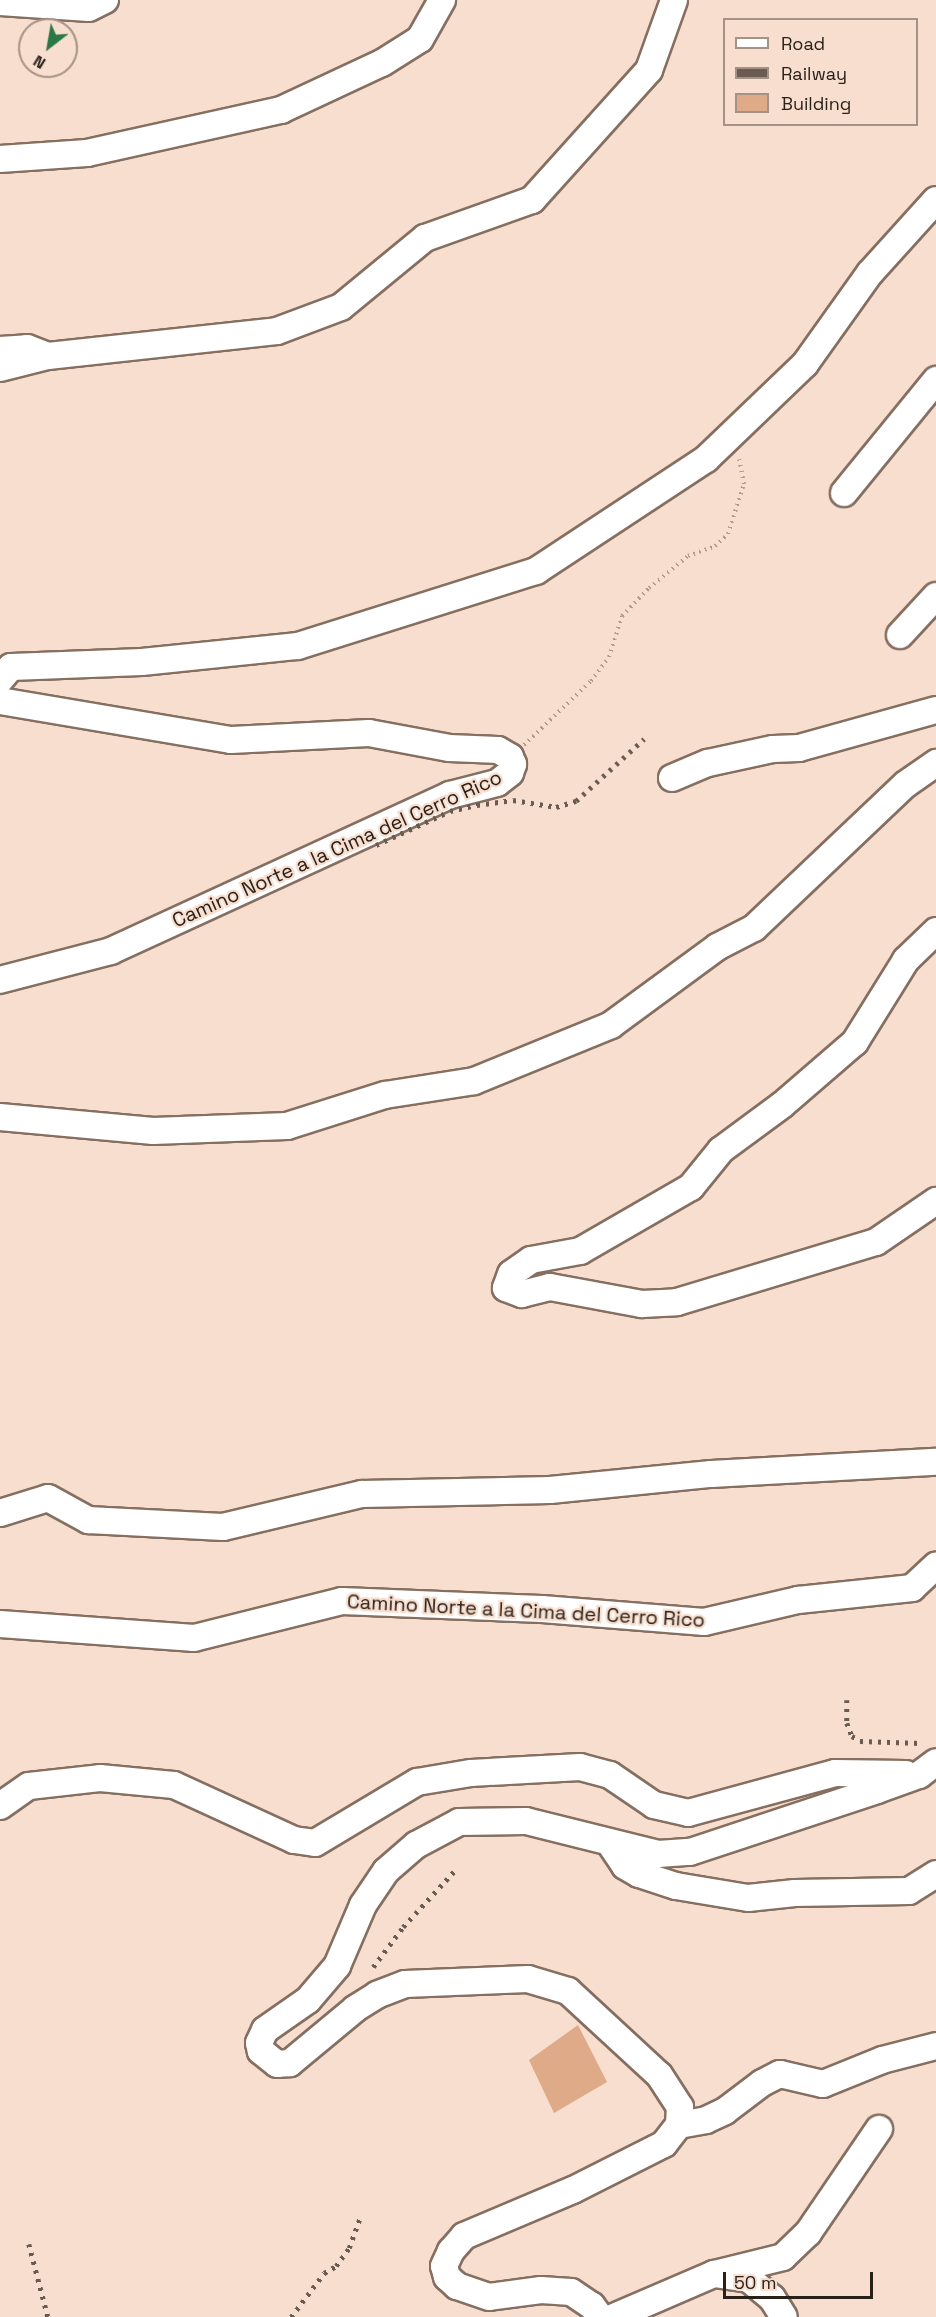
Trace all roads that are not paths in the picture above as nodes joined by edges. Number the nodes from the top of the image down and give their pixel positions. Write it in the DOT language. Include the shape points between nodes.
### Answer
graph roads {
  1 [pos="105,0"];
  2 [pos="442,0"];
  3 [pos="674,0"];
  4 [pos="0,2"];
  5 [pos="0,159"];
  6 [pos="936,200"];
  7 [pos="0,350"];
  8 [pos="48,356"];
  9 [pos="0,369"];
  10 [pos="936,380"];
  11 [pos="844,493"];
  12 [pos="936,596"];
  13 [pos="900,635"];
  14 [pos="0,680"];
  15 [pos="0,701"];
  16 [pos="936,710"];
  17 [pos="936,763"];
  18 [pos="672,777"];
  19 [pos="936,931"];
  20 [pos="0,980"];
  21 [pos="0,1117"];
  22 [pos="936,1201"];
  23 [pos="936,1462"];
  24 [pos="0,1513"];
  25 [pos="936,1566"];
  26 [pos="0,1624"];
  27 [pos="927,1768"];
  28 [pos="0,1806"];
  29 [pos="611,1845"];
  30 [pos="936,1874"];
  31 [pos="936,2046"];
  32 [pos="679,2125"];
  33 [pos="879,2129"];
  34 [pos="714,2274"];
  35 [pos="600,2317"];
  36 [pos="614,2317"];
  37 [pos="784,2317"];
  1 -- 4 [label="lane" via="89,8"];
  2 -- 5 [label="lane" via="420,39 382,63 281,110 87,153"];
  3 -- 8 [label="lane" via="649,70 532,200 425,238 341,307 277,331"];
  6 -- 14 [label="lane" via="870,273 805,364 705,459 536,571 298,646 142,662 11,667"];
  7 -- 8 [label="lane" via="27,348"];
  8 -- 9 [label="lane"];
  10 -- 11 [label="lane"];
  12 -- 13 [label="lane"];
  15 -- 20 [label="lane, Camino Norte a la Cima del Cerro Rico" via="231,740 369,733 449,748 498,750 510,757 510,773 497,783 450,795 111,951"];
  16 -- 18 [label="lane" via="799,748 773,749 708,763"];
  17 -- 21 [label="lane" via="906,784 754,928 717,947 611,1025 474,1082 385,1095 287,1126 153,1131"];
  19 -- 22 [label="lane" via="906,960 855,1042 782,1105 721,1150 691,1187 580,1251 531,1260 511,1274 506,1288 522,1294 550,1287 642,1304 677,1302 876,1242"];
  23 -- 24 [label="lane" via="711,1474 550,1490 362,1494 223,1527 88,1520 48,1498"];
  25 -- 26 [label="lane, Camino Norte a la Cima del Cerro Rico" via="912,1588 798,1600 704,1622 542,1609 342,1601 194,1638"];
  27 -- 28 [label="lane" via="835,1773 688,1813 654,1804 610,1775 580,1767 471,1773 417,1782 315,1843 294,1840 174,1785 100,1778 29,1786"];
  27 -- 29 [label="lane" via="690,1852 658,1854"];
  29 -- 30 [label="lane" via="625,1866 639,1874 676,1886 748,1898 909,1891"];
  29 -- 32 [label="lane" via="573,1831 526,1821 459,1822 417,1845 386,1871 363,1905 337,1966 308,2000 265,2030 259,2043 261,2051 277,2064 290,2063 377,1995 405,1984 528,1979 568,1991 659,2075 680,2107"];
  31 -- 32 [label="lane" via="882,2060 823,2084 780,2074 725,2111 706,2120"];
  32 -- 35 [label="lane" via="664,2144 573,2190 464,2236 450,2251 444,2266 447,2277 457,2286 489,2297 541,2289 571,2292 592,2306"];
  33 -- 34 [label="lane" via="808,2233 783,2257"];
  34 -- 36 [label="lane"];
  34 -- 37 [label="lane" via="749,2279 771,2298"];
}
